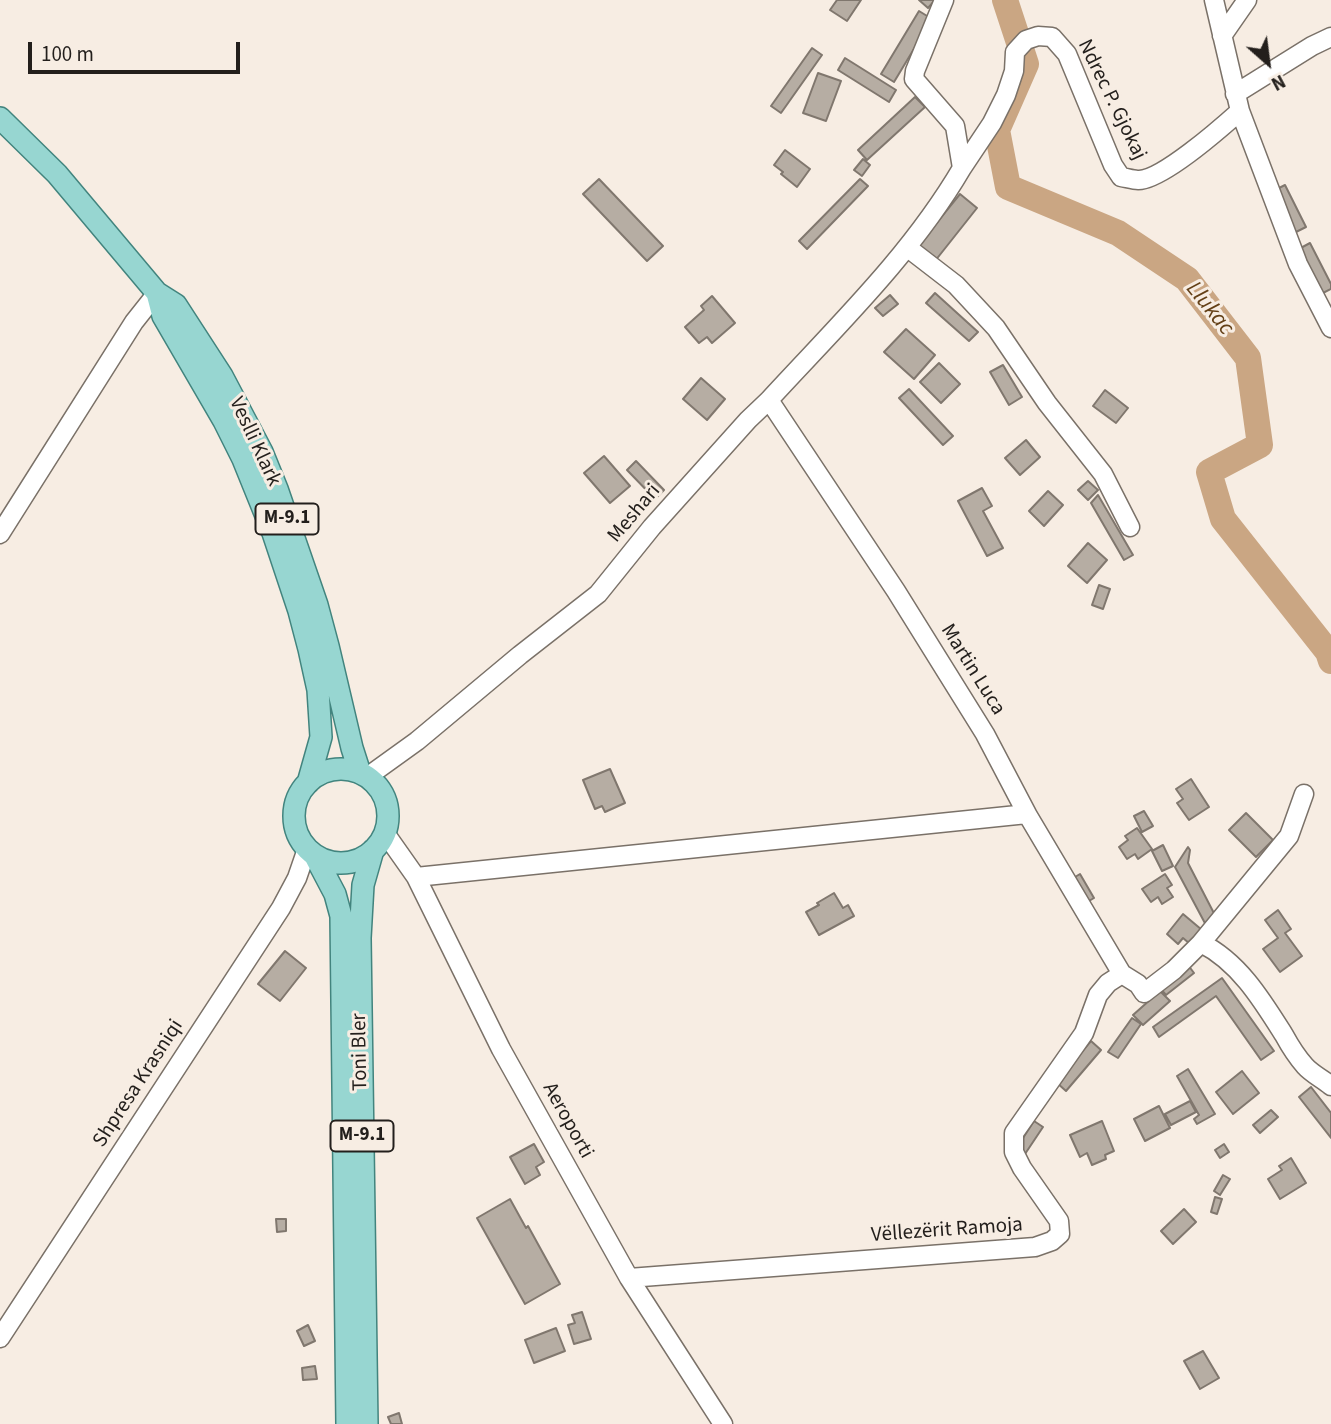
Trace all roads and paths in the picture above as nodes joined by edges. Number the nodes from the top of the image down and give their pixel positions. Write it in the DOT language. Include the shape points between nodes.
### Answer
graph roads {
  1 [pos="944,0"];
  2 [pos="1214,0"];
  3 [pos="1247,0"];
  4 [pos="1222,36"];
  5 [pos="1331,37"];
  6 [pos="1237,103"];
  7 [pos="0,118"];
  8 [pos="962,168"];
  9 [pos="908,248"];
  10 [pos="157,293"];
  11 [pos="1331,328"];
  12 [pos="769,400"];
  13 [pos="1130,527"];
  14 [pos="0,534"];
  15 [pos="363,775"];
  16 [pos="308,783"];
  17 [pos="1304,794"];
  18 [pos="1027,814"];
  19 [pos="379,841"];
  20 [pos="311,852"];
  21 [pos="416,877"];
  22 [pos="1201,943"];
  23 [pos="1122,974"];
  24 [pos="1331,1086"];
  25 [pos="629,1278"];
  26 [pos="0,1338"];
  27 [pos="347,1424"];
  28 [pos="367,1424"];
  29 [pos="723,1424"];
  1 -- 8 [label="street" via="914,79 955,126"];
  2 -- 4 [label="street"];
  3 -- 4 [label="street"];
  4 -- 6 [label="street"];
  5 -- 6 [label="street" via="1312,46"];
  6 -- 8 [label="street, Ndrec P. Gjokaj" via="1208,138 1160,173 1140,181 1121,177 1067,54 1052,37 1038,36 1026,40 1015,52 1006,95"];
  6 -- 11 [label="street" via="1298,264"];
  7 -- 10 [label="main road, Veslli Klark / M-9.1" via="57,174"];
  8 -- 9 [label="street, Meshari"];
  9 -- 12 [label="street, Meshari"];
  9 -- 13 [label="street" via="956,285 996,328 1103,474"];
  10 -- 14 [label="street"];
  10 -- 15 [label="main road, Veslli Klark / M-9.1" via="176,305 222,376 262,452 317,605 352,748"];
  10 -- 16 [label="main road, Veslli Klark / M-9.1" via="163,316 243,459 299,611 318,690 321,737"];
  12 -- 15 [label="street, Meshari" via="652,527 598,594 417,741"];
  12 -- 18 [label="street, Martin Luca" via="896,591 985,734"];
  15 -- 16 [label="main road" via="347,770 326,772"];
  15 -- 19 [label="main road, M-9.1" via="386,802 387,822"];
  16 -- 20 [label="main road, M-9.1" via="297,800 294,821 300,841"];
  17 -- 22 [label="street" via="1289,836"];
  18 -- 21 [label="street"];
  18 -- 23 [label="street, Martin Luca"];
  19 -- 20 [label="main road" via="355,861 345,863 324,860"];
  19 -- 21 [label="street, Aeroporti"];
  19 -- 28 [label="main road, Toni Bler / M-9.1" via="363,885 360,938"];
  20 -- 26 [label="street, Shpresa Krasniqi" via="281,908"];
  20 -- 27 [label="main road, Toni Bler / M-9.1" via="335,894 341,916"];
  21 -- 25 [label="street, Aeroporti" via="500,1049"];
  22 -- 23 [label="street" via="1144,993"];
  22 -- 24 [label="street" via="1227,958 1261,999 1298,1058"];
  23 -- 25 [label="street, Vëllezërit Ramoja" via="1098,995 1084,1033 1014,1133 1014,1152 1022,1168 1059,1221 1060,1234 1052,1241 1035,1247"];
  25 -- 29 [label="street, Aeroporti"];
}
